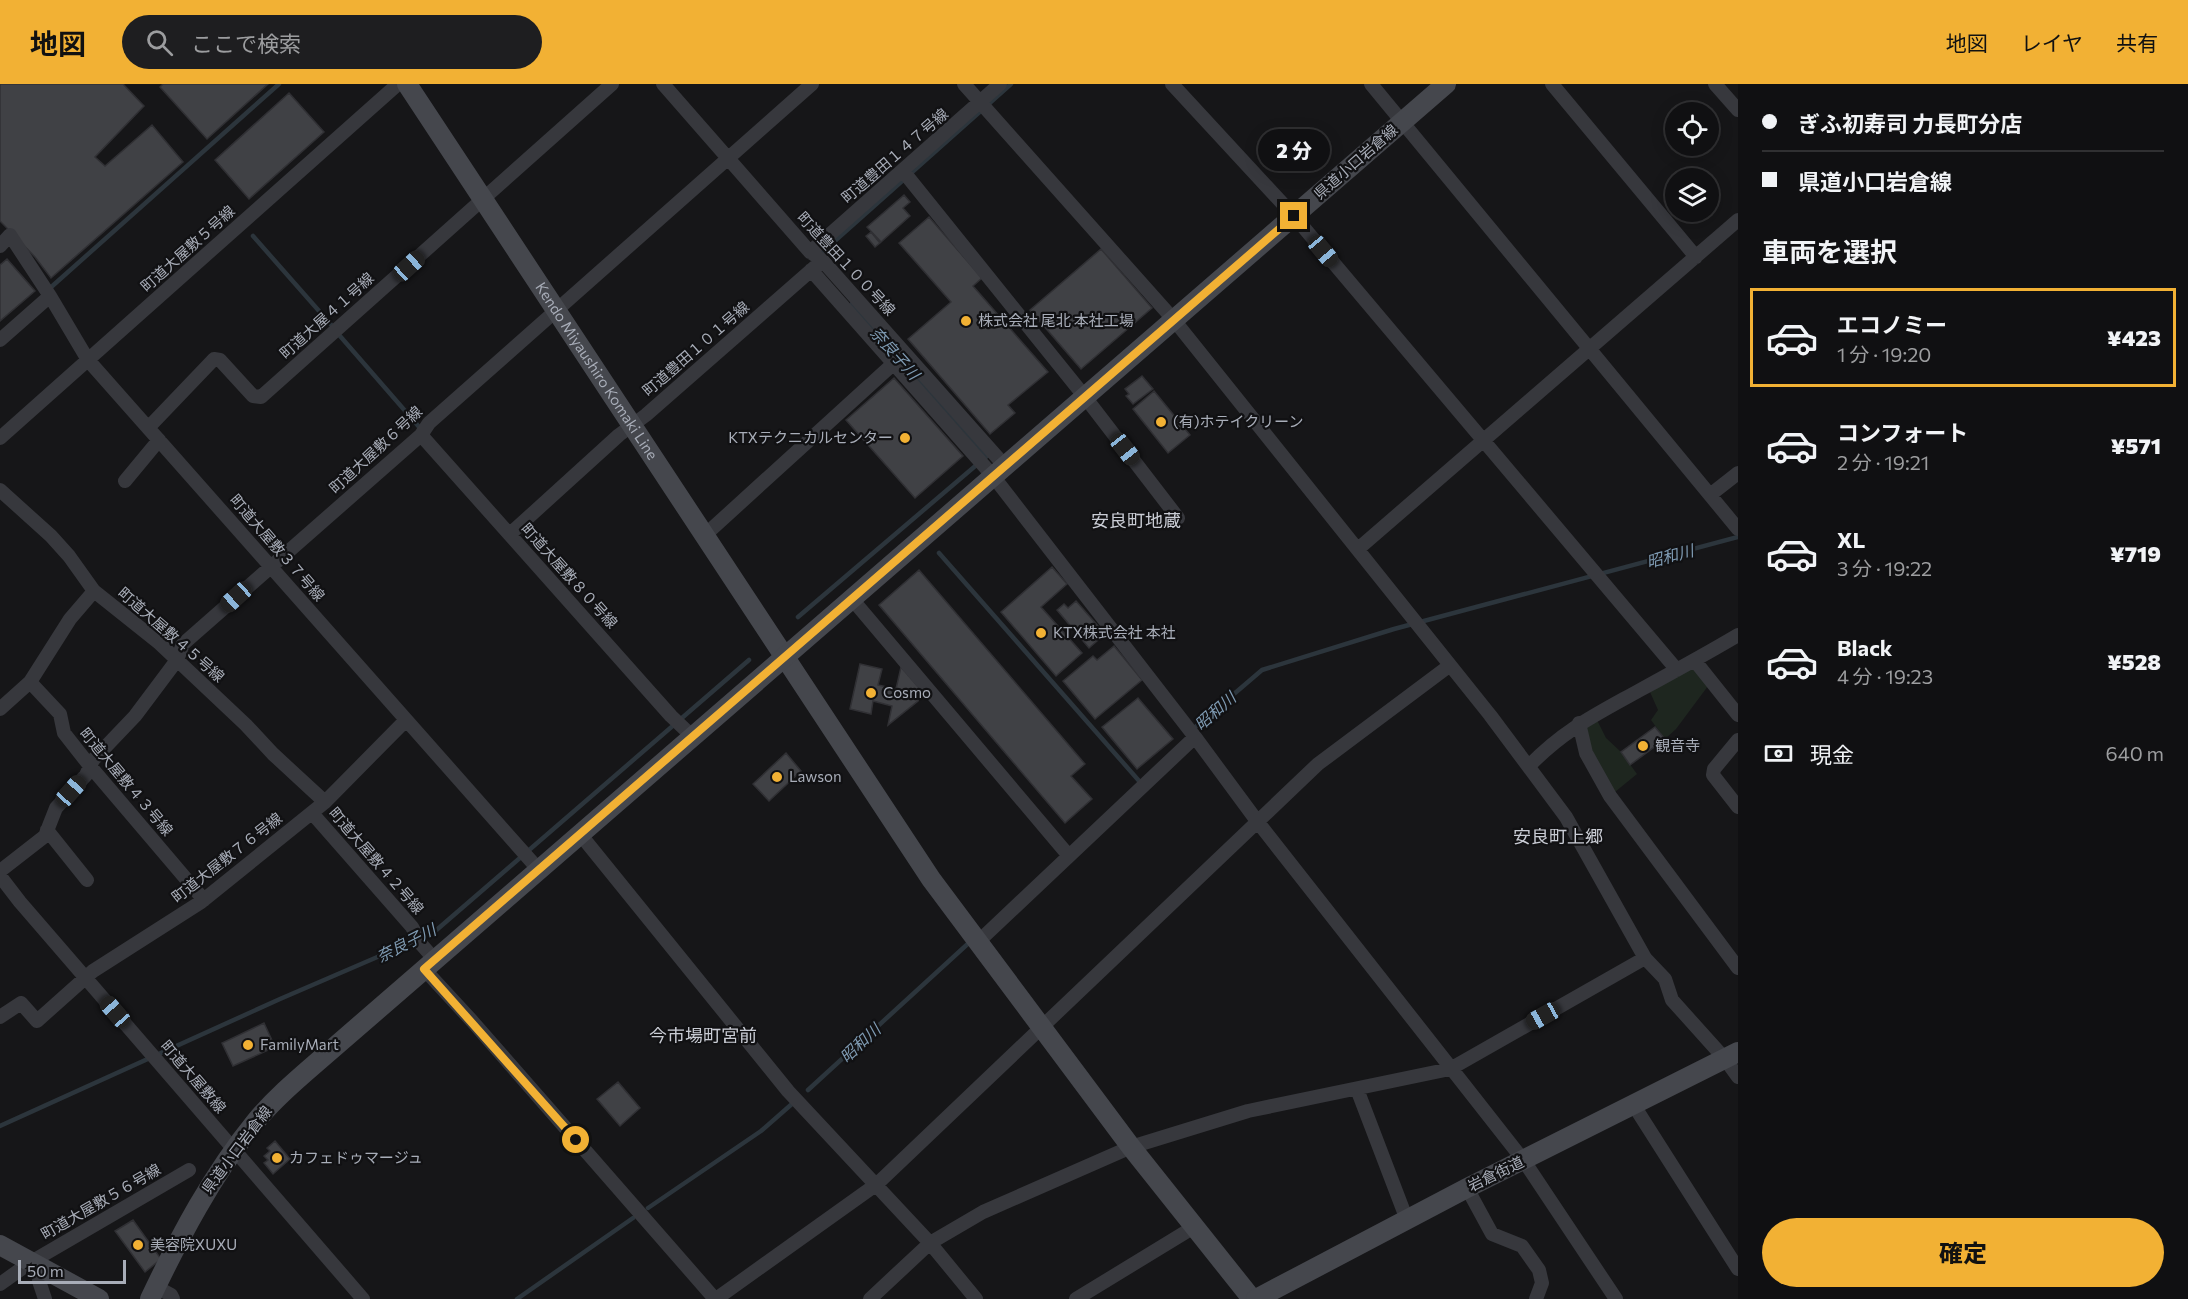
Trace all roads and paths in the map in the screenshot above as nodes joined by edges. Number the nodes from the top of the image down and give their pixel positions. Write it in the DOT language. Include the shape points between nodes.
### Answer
graph roads {
  1 [pos="398,84"];
  2 [pos="407,84"];
  3 [pos="612,84"];
  4 [pos="663,84"];
  5 [pos="812,84"];
  6 [pos="964,84"];
  7 [pos="1000,84"];
  8 [pos="1172,84"];
  9 [pos="1371,84"];
  10 [pos="1446,84"];
  11 [pos="1552,84"];
  12 [pos="1715,84"];
  13 [pos="983,106"];
  14 [pos="1738,111"];
  15 [pos="1403,122"];
  16 [pos="728,158"];
  17 [pos="903,171"];
  18 [pos="483,199"];
  19 [pos="1294,216"];
  20 [pos="1738,220"];
  21 [pos="5,241"];
  22 [pos="816,256"];
  23 [pos="1696,257"];
  24 [pos="811,270"];
  25 [pos="50,296"];
  26 [pos="557,311"];
  27 [pos="1174,320"];
  28 [pos="0,340"];
  29 [pos="1590,349"];
  30 [pos="88,360"];
  31 [pos="893,364"];
  32 [pos="1085,397"];
  33 [pos="632,425"];
  34 [pos="148,428"];
  35 [pos="421,435"];
  36 [pos="0,438"];
  37 [pos="159,440"];
  38 [pos="1484,442"];
  39 [pos="999,471"];
  40 [pos="1738,473"];
  41 [pos="125,481"];
  42 [pos="0,490"];
  43 [pos="1710,495"];
  44 [pos="1178,518"];
  45 [pos="1737,528"];
  46 [pos="510,534"];
  47 [pos="705,535"];
  48 [pos="1358,549"];
  49 [pos="271,566"];
  50 [pos="94,591"];
  51 [pos="852,599"];
  52 [pos="1738,635"];
  53 [pos="177,660"];
  54 [pos="1695,661"];
  55 [pos="791,663"];
  56 [pos="1449,666"];
  57 [pos="1677,670"];
  58 [pos="30,682"];
  59 [pos="0,709"];
  60 [pos="1738,715"];
  61 [pos="406,720"];
  62 [pos="1579,723"];
  63 [pos="1191,732"];
  64 [pos="693,737"];
  65 [pos="1738,740"];
  66 [pos="1529,765"];
  67 [pos="90,766"];
  68 [pos="326,802"];
  69 [pos="1738,807"];
  70 [pos="312,813"];
  71 [pos="1257,821"];
  72 [pos="47,830"];
  73 [pos="580,834"];
  74 [pos="1066,852"];
  75 [pos="539,870"];
  76 [pos="0,871"];
  77 [pos="0,876"];
  78 [pos="87,880"];
  79 [pos="204,900"];
  80 [pos="975,938"];
  81 [pos="1646,958"];
  82 [pos="429,964"];
  83 [pos="1738,968"];
  84 [pos="86,978"];
  85 [pos="0,1017"];
  86 [pos="1041,1026"];
  87 [pos="1732,1055"];
  88 [pos="1450,1069"];
  89 [pos="1738,1077"];
  90 [pos="1357,1089"];
  91 [pos="1633,1104"];
  92 [pos="1131,1147"];
  93 [pos="234,1150"];
  94 [pos="1524,1161"];
  95 [pos="189,1170"];
  96 [pos="877,1184"];
  97 [pos="1467,1188"];
  98 [pos="1407,1220"];
  99 [pos="1194,1227"];
  100 [pos="930,1244"];
  101 [pos="0,1245"];
  102 [pos="38,1266"];
  103 [pos="1738,1269"];
  104 [pos="0,1284"];
  105 [pos="153,1293"];
  106 [pos="45,1299"];
  107 [pos="99,1299"];
  108 [pos="174,1299"];
  109 [pos="363,1299"];
  110 [pos="715,1299"];
  111 [pos="870,1299"];
  112 [pos="976,1299"];
  113 [pos="1076,1299"];
  114 [pos="1254,1299"];
  115 [pos="1536,1299"];
  116 [pos="1616,1299"];
  1 -- 30 [label="street, 町道大屋敷５号線"];
  2 -- 18 [label="main road, Kendo Miyaushiro Komaki Line"];
  3 -- 18 [label="street, 町道大屋４１号線"];
  4 -- 16 [label="street, 町道豊田１００号線"];
  5 -- 16 [label="street, 町道大屋敷６号線"];
  6 -- 13 [label="street"];
  7 -- 13 [label="street, 町道豊田１４７号線"];
  8 -- 19 [label="street"];
  9 -- 15 [label="street"];
  10 -- 15 [label="main road, 県道小口岩倉線"];
  11 -- 23 [label="street"];
  12 -- 14 [label="street"];
  13 -- 17 [label="street, 町道豊田１４７号線"];
  13 -- 27 [label="street"];
  15 -- 19 [label="main road, 県道小口岩倉線"];
  15 -- 29 [label="street"];
  16 -- 22 [label="street, 町道豊田１００号線"];
  16 -- 26 [label="street, 町道大屋敷６号線"];
  17 -- 22 [label="street, 町道豊田１４７号線"];
  17 -- 32 [label="street"];
  18 -- 26 [label="main road, Kendo Miyaushiro Komaki Line"];
  18 -- 34 [label="street, 町道大屋４１号線" via="261,396 252,396 220,360 214,359"];
  19 -- 27 [label="main road, 県道小口岩倉線"];
  19 -- 38 [label="street"];
  20 -- 23 [label="street"];
  21 -- 25 [label="street, 町道大屋敷３７号線"];
  22 -- 24 [label="street, 町道豊田１０１号線"];
  22 -- 39 [label="street, 町道豊田１００号線"];
  23 -- 29 [label="street"];
  24 -- 31 [label="street"];
  24 -- 33 [label="street, 町道豊田１０１号線"];
  25 -- 28 [label="street"];
  25 -- 30 [label="street, 町道大屋敷３７号線"];
  26 -- 33 [label="main road, Kendo Miyaushiro Komaki Line"];
  26 -- 35 [label="street, 町道大屋敷６号線" via="429,423"];
  27 -- 32 [label="main road, 県道小口岩倉線"];
  27 -- 48 [label="street"];
  29 -- 38 [label="street"];
  29 -- 43 [label="street"];
  30 -- 34 [label="street, 町道大屋敷３７号線"];
  30 -- 36 [label="street, 町道大屋敷５号線"];
  31 -- 39 [label="street"];
  31 -- 47 [label="street"];
  32 -- 39 [label="main road, 県道小口岩倉線"];
  32 -- 44 [label="street"];
  33 -- 46 [label="street, 町道豊田１０１号線"];
  33 -- 47 [label="main road, Kendo Miyaushiro Komaki Line"];
  34 -- 37 [label="street, 町道大屋敷３７号線"];
  35 -- 46 [label="street, 町道大屋敷８０号線"];
  35 -- 49 [label="street, 町道大屋敷６号線"];
  37 -- 41 [label="street"];
  37 -- 49 [label="street, 町道大屋敷３７号線"];
  38 -- 48 [label="street"];
  38 -- 57 [label="street"];
  39 -- 51 [label="main road, 県道小口岩倉線"];
  39 -- 63 [label="street"];
  40 -- 43 [label="street"];
  42 -- 50 [label="street, 町道大屋敷４５号線" via="51,536"];
  43 -- 45 [label="street"];
  46 -- 64 [label="street, 町道大屋敷８０号線"];
  47 -- 55 [label="main road, Kendo Miyaushiro Komaki Line"];
  48 -- 56 [label="street"];
  49 -- 53 [label="street, 町道大屋敷６号線" via="183,644"];
  49 -- 61 [label="street, 町道大屋敷３７号線"];
  50 -- 53 [label="street, 町道大屋敷４５号線"];
  50 -- 58 [label="street" via="70,619"];
  51 -- 55 [label="main road, 県道小口岩倉線"];
  51 -- 74 [label="street"];
  52 -- 54 [label="street"];
  53 -- 67 [label="street, 町道大屋敷６号線" via="135,716"];
  53 -- 68 [label="street, 町道大屋敷４５号線"];
  54 -- 57 [label="street"];
  54 -- 60 [label="street"];
  55 -- 64 [label="main road, 県道小口岩倉線"];
  55 -- 80 [label="main road, Kendo Miyaushiro Komaki Line" via="931,879"];
  56 -- 66 [label="street"];
  56 -- 71 [label="street" via="1318,764"];
  57 -- 62 [label="street"];
  58 -- 59 [label="street"];
  58 -- 67 [label="street, 町道大屋敷４３号線" via="60,714 64,733"];
  61 -- 68 [label="street, 町道大屋敷７６号線"];
  61 -- 75 [label="street, 町道大屋敷３７号線"];
  62 -- 66 [label="street"];
  62 -- 83 [label="street" via="1586,753 1610,796"];
  63 -- 71 [label="street"];
  63 -- 74 [label="street"];
  64 -- 73 [label="main road, 県道小口岩倉線"];
  65 -- 69 [label="street" via="1713,775"];
  66 -- 81 [label="street" via="1566,818"];
  67 -- 72 [label="street, 町道大屋敷６号線" via="56,808"];
  67 -- 79 [label="street, 町道大屋敷４３号線"];
  68 -- 70 [label="street, 町道大屋敷７６号線"];
  70 -- 79 [label="street, 町道大屋敷７６号線"];
  70 -- 82 [label="street, 町道大屋敷４２号線" via="411,927"];
  71 -- 86 [label="street"];
  71 -- 88 [label="street"];
  72 -- 76 [label="street, 町道大屋敷６号線" via="45,836"];
  72 -- 78 [label="street"];
  73 -- 75 [label="main road, 県道小口岩倉線"];
  73 -- 96 [label="street" via="788,1091"];
  74 -- 80 [label="street"];
  75 -- 82 [label="main road, 県道小口岩倉線"];
  77 -- 84 [label="street, 町道大屋敷線"];
  79 -- 84 [label="street, 町道大屋敷７６号線"];
  80 -- 86 [label="main road, Kendo Miyaushiro Komaki Line"];
  81 -- 87 [label="street" via="1665,979 1672,1000"];
  81 -- 88 [label="street"];
  82 -- 93 [label="main road, 県道小口岩倉線" via="279,1096"];
  82 -- 110 [label="street, 町道大屋敷４２号線" via="472,1021"];
  84 -- 85 [label="street, 町道大屋敷７６号線" via="37,1021 21,1003"];
  84 -- 93 [label="street, 町道大屋敷線"];
  86 -- 92 [label="main road, Kendo Miyaushiro Komaki Line"];
  86 -- 96 [label="street"];
  87 -- 89 [label="street"];
  87 -- 91 [label="main road, 岩倉街道"];
  88 -- 90 [label="street"];
  88 -- 94 [label="street"];
  90 -- 92 [label="street" via="1248,1111"];
  90 -- 98 [label="street"];
  91 -- 94 [label="main road, 岩倉街道"];
  91 -- 103 [label="street"];
  92 -- 99 [label="main road, Kendo Miyaushiro Komaki Line"];
  92 -- 100 [label="street" via="982,1212"];
  93 -- 105 [label="main road, 県道小口岩倉線" via="190,1217"];
  93 -- 109 [label="street, 町道大屋敷線"];
  94 -- 97 [label="main road, 岩倉街道"];
  94 -- 116 [label="street"];
  95 -- 102 [label="street, 町道大屋敷５６号線"];
  96 -- 100 [label="street"];
  96 -- 110 [label="street"];
  97 -- 98 [label="main road, 岩倉街道"];
  97 -- 115 [label="street" via="1492,1234 1522,1246 1539,1270 1542,1283"];
  98 -- 114 [label="main road, 岩倉街道"];
  99 -- 113 [label="street"];
  99 -- 114 [label="main road, Kendo Miyaushiro Komaki Line"];
  100 -- 111 [label="street"];
  100 -- 112 [label="street"];
  101 -- 102 [label="main road"];
  102 -- 104 [label="street, 町道大屋敷５６号線"];
  102 -- 106 [label="street"];
  102 -- 107 [label="main road"];
  105 -- 108 [label="street" via="171,1295"];
}
